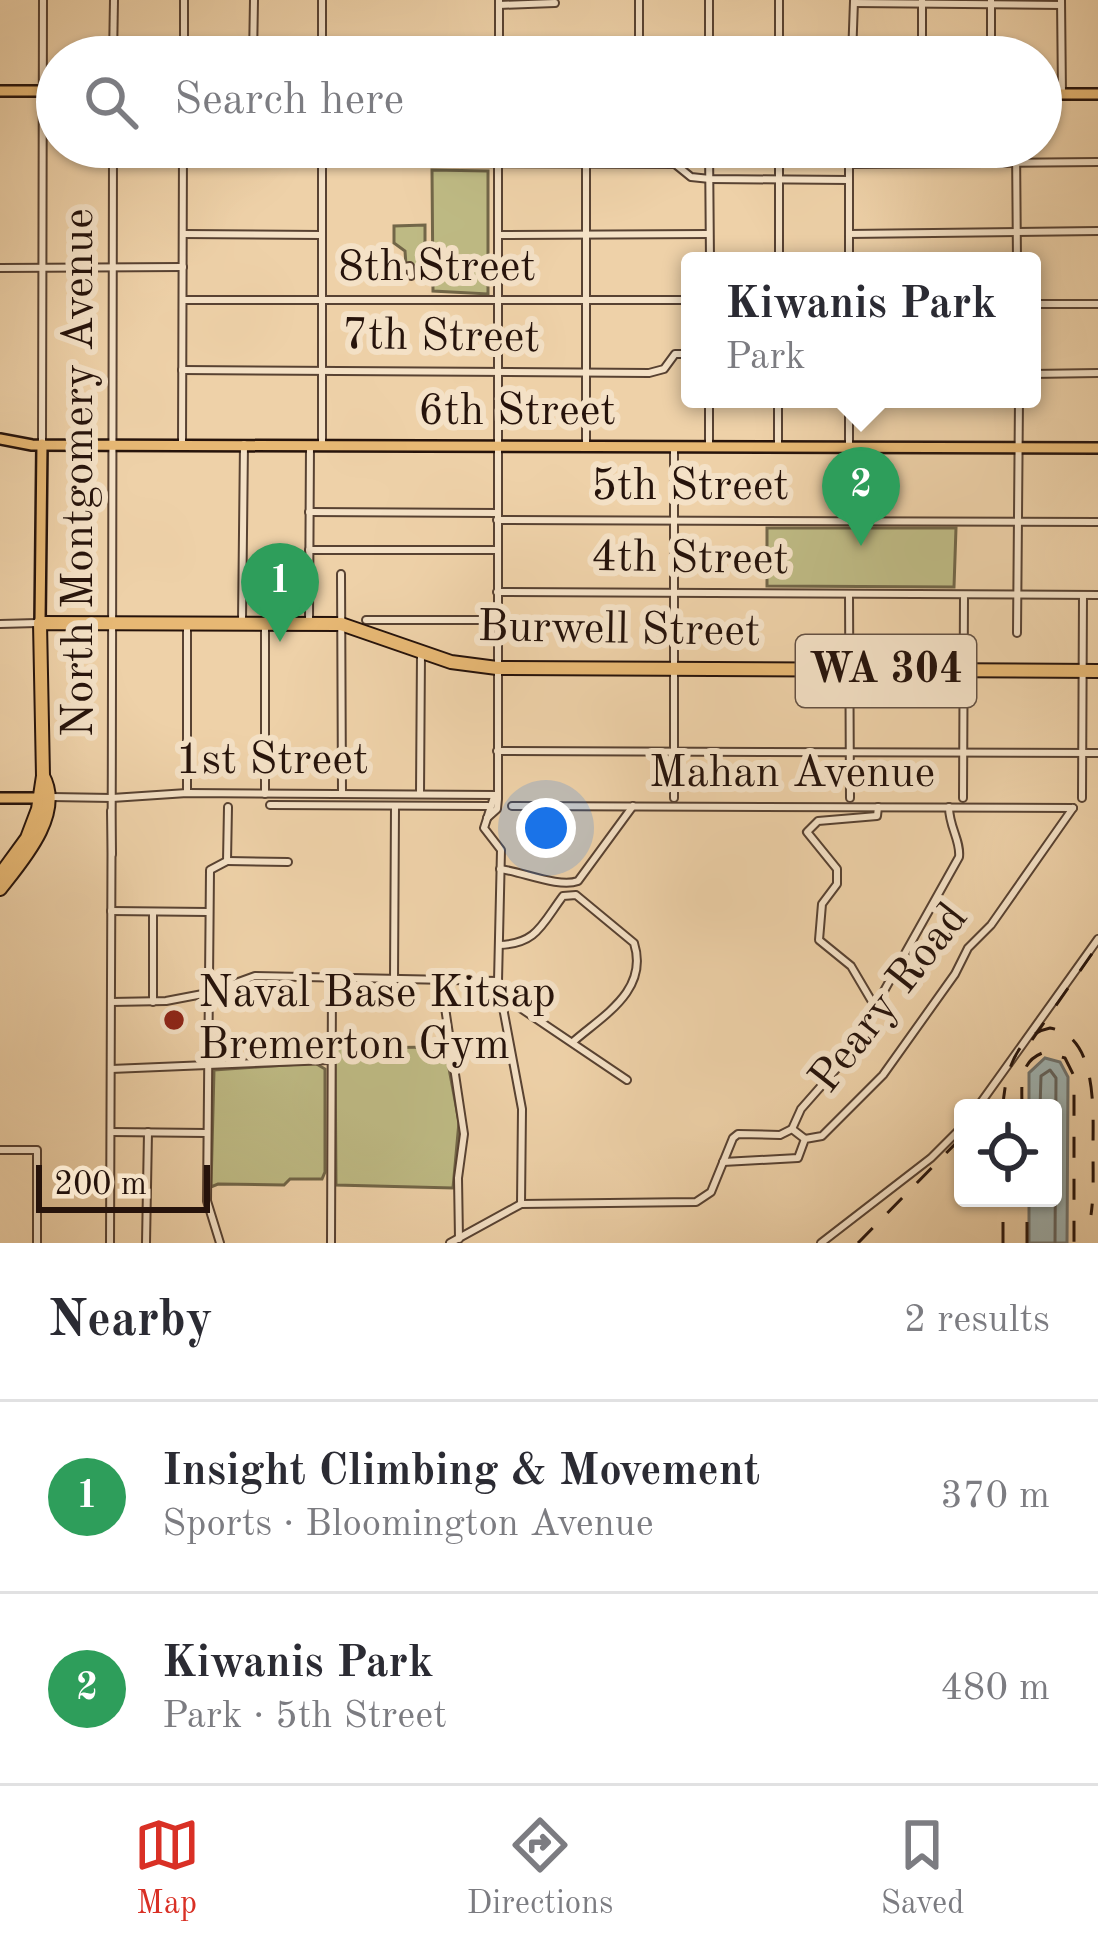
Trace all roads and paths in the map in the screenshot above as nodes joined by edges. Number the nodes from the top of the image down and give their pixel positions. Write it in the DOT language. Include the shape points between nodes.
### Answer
graph roads {
  1 [pos="43,0"];
  2 [pos="114,0"];
  3 [pos="184,0"];
  4 [pos="254,0"];
  5 [pos="322,0"];
  6 [pos="639,0"];
  7 [pos="709,0"];
  8 [pos="779,0"];
  9 [pos="499,2"];
  10 [pos="854,2"];
  11 [pos="922,2"];
  12 [pos="555,3"];
  13 [pos="991,3"];
  14 [pos="1061,3"];
  15 [pos="43,36"];
  16 [pos="113,36"];
  17 [pos="184,36"];
  18 [pos="253,36"];
  19 [pos="322,36"];
  20 [pos="499,36"];
  21 [pos="639,36"];
  22 [pos="709,36"];
  23 [pos="779,36"];
  24 [pos="853,36"];
  25 [pos="922,36"];
  26 [pos="991,36"];
  27 [pos="1061,36"];
  28 [pos="0,91"];
  29 [pos="36,91"];
  30 [pos="1062,94"];
  31 [pos="1098,94"];
  32 [pos="1062,162"];
  33 [pos="1098,162"];
  34 [pos="42,168"];
  35 [pos="112,168"];
  36 [pos="183,168"];
  37 [pos="322,168"];
  38 [pos="498,168"];
  39 [pos="586,168"];
  40 [pos="680,168"];
  41 [pos="710,168"];
  42 [pos="780,168"];
  43 [pos="849,168"];
  44 [pos="1016,168"];
  45 [pos="710,179"];
  46 [pos="780,180"];
  47 [pos="849,180"];
  48 [pos="1098,231"];
  49 [pos="1017,232"];
  50 [pos="710,233"];
  51 [pos="849,234"];
  52 [pos="183,235"];
  53 [pos="322,235"];
  54 [pos="498,235"];
  55 [pos="586,236"];
  56 [pos="710,252"];
  57 [pos="779,252"];
  58 [pos="849,252"];
  59 [pos="1017,252"];
  60 [pos="112,266"];
  61 [pos="41,267"];
  62 [pos="183,267"];
  63 [pos="371,267"];
  64 [pos="0,268"];
  65 [pos="411,277"];
  66 [pos="183,300"];
  67 [pos="681,300"];
  68 [pos="322,301"];
  69 [pos="586,301"];
  70 [pos="498,302"];
  71 [pos="1041,304"];
  72 [pos="1098,304"];
  73 [pos="681,354"];
  74 [pos="182,370"];
  75 [pos="321,370"];
  76 [pos="498,371"];
  77 [pos="1098,373"];
  78 [pos="587,374"];
  79 [pos="1041,374"];
  80 [pos="709,408"];
  81 [pos="778,408"];
  82 [pos="849,408"];
  83 [pos="1019,408"];
  84 [pos="4,440"];
  85 [pos="42,444"];
  86 [pos="112,444"];
  87 [pos="182,444"];
  88 [pos="244,444"];
  89 [pos="310,444"];
  90 [pos="322,444"];
  91 [pos="498,445"];
  92 [pos="586,445"];
  93 [pos="674,446"];
  94 [pos="709,446"];
  95 [pos="778,446"];
  96 [pos="849,447"];
  97 [pos="1019,447"];
  98 [pos="1098,448"];
  99 [pos="309,512"];
  100 [pos="497,516"];
  101 [pos="674,520"];
  102 [pos="849,521"];
  103 [pos="1019,521"];
  104 [pos="1098,522"];
  105 [pos="309,550"];
  106 [pos="497,550"];
  107 [pos="341,574"];
  108 [pos="497,592"];
  109 [pos="674,593"];
  110 [pos="849,595"];
  111 [pos="1083,595"];
  112 [pos="1098,595"];
  113 [pos="964,596"];
  114 [pos="1019,596"];
  115 [pos="366,620"];
  116 [pos="497,620"];
  117 [pos="76,622"];
  118 [pos="309,622"];
  119 [pos="40,623"];
  120 [pos="114,623"];
  121 [pos="187,623"];
  122 [pos="242,623"];
  123 [pos="265,623"];
  124 [pos="3,624"];
  125 [pos="341,624"];
  126 [pos="1017,633"];
  127 [pos="44,651"];
  128 [pos="421,652"];
  129 [pos="497,668"];
  130 [pos="674,670"];
  131 [pos="964,670"];
  132 [pos="850,671"];
  133 [pos="1083,671"];
  134 [pos="1098,671"];
  135 [pos="497,751"];
  136 [pos="674,752"];
  137 [pos="849,752"];
  138 [pos="1083,753"];
  139 [pos="1098,753"];
  140 [pos="965,754"];
  141 [pos="187,793"];
  142 [pos="265,794"];
  143 [pos="342,794"];
  144 [pos="420,794"];
  145 [pos="43,797"];
  146 [pos="3,798"];
  147 [pos="112,798"];
  148 [pos="674,798"];
  149 [pos="850,798"];
  150 [pos="964,798"];
  151 [pos="495,799"];
  152 [pos="1082,799"];
  153 [pos="270,805"];
  154 [pos="395,806"];
  155 [pos="512,806"];
  156 [pos="633,806"];
  157 [pos="228,807"];
  158 [pos="878,807"];
  159 [pos="949,807"];
  160 [pos="1073,808"];
  161 [pos="488,834"];
  162 [pos="227,861"];
  163 [pos="288,862"];
  164 [pos="500,869"];
  165 [pos="0,875"];
  166 [pos="0,889"];
  167 [pos="111,911"];
  168 [pos="153,912"];
  169 [pos="208,912"];
  170 [pos="1098,939"];
  171 [pos="499,945"];
  172 [pos="332,979"];
  173 [pos="394,980"];
  174 [pos="498,980"];
  175 [pos="441,981"];
  176 [pos="208,993"];
  177 [pos="501,995"];
  178 [pos="111,1002"];
  179 [pos="152,1002"];
  180 [pos="875,1007"];
  181 [pos="574,1041"];
  182 [pos="329,1060"];
  183 [pos="206,1066"];
  184 [pos="111,1070"];
  185 [pos="627,1080"];
  186 [pos="983,1099"];
  187 [pos="792,1129"];
  188 [pos="111,1132"];
  189 [pos="148,1132"];
  190 [pos="207,1133"];
  191 [pos="954,1135"];
  192 [pos="806,1139"];
  193 [pos="0,1150"];
  194 [pos="722,1162"];
  195 [pos="521,1204"];
  196 [pos="454,1241"];
  197 [pos="37,1243"];
  198 [pos="110,1243"];
  199 [pos="146,1243"];
  200 [pos="220,1243"];
  201 [pos="331,1243"];
  202 [pos="821,1243"];
  1 -- 15 [label="street"];
  2 -- 16 [label="street"];
  3 -- 17 [label="street"];
  4 -- 18 [label="street"];
  5 -- 19 [label="street"];
  6 -- 21 [label="street"];
  7 -- 22 [label="street"];
  8 -- 23 [label="street"];
  9 -- 12 [label="street"];
  9 -- 20 [label="street"];
  10 -- 11 [label="street"];
  10 -- 24 [label="street"];
  11 -- 13 [label="street"];
  11 -- 25 [label="street"];
  13 -- 14 [label="street"];
  13 -- 26 [label="street"];
  14 -- 27 [label="street"];
  28 -- 29 [label="main road"];
  30 -- 31 [label="main road"];
  32 -- 33 [label="street"];
  34 -- 61 [label="street"];
  35 -- 60 [label="street, North Montgomery Avenue"];
  36 -- 52 [label="street"];
  37 -- 53 [label="street"];
  38 -- 54 [label="street"];
  39 -- 55 [label="street"];
  40 -- 45 [label="street"];
  41 -- 45 [label="street"];
  42 -- 46 [label="street"];
  43 -- 47 [label="street"];
  44 -- 49 [label="street"];
  45 -- 46 [label="street"];
  45 -- 50 [label="street"];
  46 -- 47 [label="street"];
  46 -- 57 [label="street"];
  47 -- 51 [label="street"];
  48 -- 49 [label="street"];
  49 -- 51 [label="street"];
  49 -- 59 [label="street"];
  50 -- 55 [label="street"];
  50 -- 56 [label="street"];
  51 -- 58 [label="street"];
  52 -- 53 [label="street"];
  52 -- 62 [label="street"];
  53 -- 68 [label="street"];
  54 -- 55 [label="street"];
  54 -- 70 [label="street"];
  55 -- 69 [label="street"];
  60 -- 61 [label="street"];
  60 -- 62 [label="street"];
  60 -- 86 [label="street, North Montgomery Avenue"];
  61 -- 64 [label="street"];
  61 -- 85 [label="street"];
  62 -- 66 [label="street"];
  63 -- 65 [label="street" via="410,266"];
  66 -- 68 [label="street, 8th Street"];
  66 -- 74 [label="street"];
  67 -- 69 [label="street, 8th Street"];
  68 -- 70 [label="street, 8th Street"];
  68 -- 75 [label="street"];
  69 -- 70 [label="street, 8th Street"];
  69 -- 78 [label="street"];
  70 -- 76 [label="street"];
  71 -- 72 [label="street"];
  73 -- 78 [label="street, 7th Street" via="657,372"];
  74 -- 75 [label="street, 7th Street"];
  74 -- 87 [label="street"];
  75 -- 76 [label="street, 7th Street"];
  75 -- 90 [label="street"];
  76 -- 78 [label="street, 7th Street"];
  76 -- 91 [label="street"];
  77 -- 79 [label="street"];
  78 -- 92 [label="street"];
  80 -- 94 [label="street"];
  81 -- 95 [label="street"];
  82 -- 96 [label="street"];
  83 -- 97 [label="street"];
  84 -- 85 [label="main road, 6th Street"];
  85 -- 86 [label="main road, 6th Street"];
  85 -- 119 [label="main road"];
  86 -- 87 [label="main road, 6th Street"];
  86 -- 120 [label="street, North Montgomery Avenue"];
  87 -- 88 [label="main road, 6th Street"];
  88 -- 89 [label="main road, 6th Street"];
  88 -- 122 [label="street"];
  89 -- 90 [label="main road, 6th Street"];
  89 -- 99 [label="street"];
  90 -- 91 [label="main road, 6th Street"];
  91 -- 92 [label="main road, 6th Street"];
  91 -- 100 [label="street"];
  92 -- 93 [label="main road, 6th Street"];
  93 -- 94 [label="main road, 6th Street"];
  93 -- 101 [label="street"];
  94 -- 95 [label="main road, 6th Street"];
  95 -- 96 [label="main road, 6th Street"];
  96 -- 97 [label="main road, 6th Street"];
  96 -- 102 [label="street"];
  97 -- 98 [label="main road, 6th Street"];
  97 -- 103 [label="street"];
  99 -- 100 [label="street, 5th Street"];
  99 -- 105 [label="street"];
  100 -- 101 [label="street, 5th Street"];
  100 -- 106 [label="street"];
  101 -- 102 [label="street, 5th Street"];
  101 -- 109 [label="street"];
  102 -- 103 [label="street, 5th Street"];
  103 -- 104 [label="street, 5th Street"];
  103 -- 114 [label="street"];
  105 -- 106 [label="street"];
  105 -- 118 [label="street"];
  106 -- 108 [label="street"];
  107 -- 125 [label="street"];
  108 -- 109 [label="street, 4th Street"];
  108 -- 116 [label="street"];
  109 -- 110 [label="street, 4th Street"];
  109 -- 130 [label="street"];
  110 -- 113 [label="street, 4th Street"];
  110 -- 132 [label="street"];
  111 -- 112 [label="street, 4th Street"];
  111 -- 114 [label="street, 4th Street"];
  111 -- 133 [label="street"];
  113 -- 114 [label="street, 4th Street"];
  113 -- 131 [label="street"];
  114 -- 126 [label="street"];
  115 -- 116 [label="street"];
  116 -- 129 [label="street"];
  117 -- 119 [label="highway, Burwell Street / WA 304"];
  117 -- 120 [label="highway, Burwell Street / WA 304"];
  117 -- 127 [label="highway"];
  118 -- 123 [label="highway, Burwell Street / WA 304"];
  118 -- 125 [label="highway, Burwell Street / WA 304"];
  119 -- 124 [label="street, Burwell Street"];
  119 -- 127 [label="highway"];
  120 -- 121 [label="highway, Burwell Street / WA 304"];
  120 -- 147 [label="street, North Montgomery Avenue"];
  121 -- 122 [label="highway, Burwell Street / WA 304"];
  121 -- 141 [label="street"];
  122 -- 123 [label="highway, Burwell Street / WA 304"];
  123 -- 142 [label="street"];
  125 -- 128 [label="highway, Burwell Street / WA 304"];
  125 -- 143 [label="street"];
  127 -- 145 [label="highway"];
  128 -- 129 [label="highway, Burwell Street / WA 304"];
  128 -- 144 [label="street"];
  129 -- 130 [label="highway, Burwell Street / WA 304"];
  129 -- 135 [label="street"];
  130 -- 132 [label="highway, Burwell Street / WA 304"];
  130 -- 136 [label="street"];
  131 -- 132 [label="highway, Burwell Street / WA 304"];
  131 -- 133 [label="highway, Burwell Street / WA 304"];
  131 -- 140 [label="street"];
  132 -- 137 [label="street"];
  133 -- 134 [label="highway, Burwell Street / WA 304"];
  133 -- 138 [label="street"];
  135 -- 136 [label="street"];
  135 -- 151 [label="street"];
  136 -- 137 [label="street"];
  136 -- 148 [label="street"];
  137 -- 140 [label="street"];
  137 -- 149 [label="street"];
  138 -- 139 [label="street"];
  138 -- 140 [label="street"];
  138 -- 152 [label="street"];
  140 -- 150 [label="street"];
  141 -- 142 [label="street, 1st Street"];
  141 -- 147 [label="street, 1st Street"];
  142 -- 143 [label="street, 1st Street"];
  143 -- 144 [label="street, 1st Street"];
  144 -- 151 [label="street, 1st Street"];
  145 -- 146 [label="main road, 1st Street"];
  145 -- 147 [label="street, 1st Street"];
  145 -- 165 [label="highway"];
  145 -- 166 [label="highway" via="35,842"];
  147 -- 167 [label="street, North Montgomery Avenue"];
  151 -- 154 [label="street"];
  151 -- 161 [label="street"];
  151 -- 161 [label="street" via="501,811"];
  153 -- 154 [label="street"];
  154 -- 173 [label="street"];
  155 -- 156 [label="street, Mahan Avenue"];
  156 -- 158 [label="street, Mahan Avenue"];
  156 -- 164 [label="street" via="578,881"];
  157 -- 162 [label="street"];
  158 -- 159 [label="street, Mahan Avenue"];
  158 -- 180 [label="street" via="877,816 818,821 807,832 837,869 819,940 851,966"];
  159 -- 160 [label="street, Mahan Avenue"];
  159 -- 180 [label="street" via="959,857"];
  160 -- 192 [label="street, Peary Road" via="877,1083 822,1136"];
  161 -- 164 [label="street" via="501,850"];
  162 -- 163 [label="street"];
  162 -- 169 [label="street" via="210,870"];
  164 -- 171 [label="street"];
  167 -- 168 [label="street"];
  167 -- 178 [label="street, North Montgomery Avenue"];
  168 -- 169 [label="street"];
  168 -- 179 [label="street"];
  169 -- 176 [label="street"];
  170 -- 186 [label="street"];
  171 -- 174 [label="street"];
  171 -- 181 [label="street" via="532,938 562,896 580,896 622,930 637,952 630,992"];
  172 -- 173 [label="street"];
  172 -- 176 [label="street" via="255,976"];
  172 -- 182 [label="street"];
  173 -- 175 [label="street"];
  174 -- 175 [label="street"];
  174 -- 177 [label="street"];
  175 -- 196 [label="street" via="464,1134"];
  176 -- 179 [label="street"];
  176 -- 183 [label="street"];
  177 -- 181 [label="street"];
  177 -- 195 [label="street" via="522,1108"];
  178 -- 179 [label="street"];
  178 -- 184 [label="street, North Montgomery Avenue"];
  180 -- 187 [label="street"];
  181 -- 185 [label="street"];
  182 -- 183 [label="street"];
  182 -- 201 [label="street"];
  183 -- 184 [label="street"];
  183 -- 190 [label="street"];
  184 -- 188 [label="street, North Montgomery Avenue"];
  187 -- 192 [label="street"];
  187 -- 194 [label="street" via="738,1134"];
  188 -- 189 [label="street"];
  188 -- 198 [label="street, North Montgomery Avenue"];
  189 -- 190 [label="street"];
  189 -- 199 [label="street"];
  190 -- 200 [label="street" via="207,1201"];
  191 -- 202 [label="street"];
  192 -- 194 [label="street, Peary Road" via="794,1160"];
  193 -- 197 [label="street" via="37,1150"];
  194 -- 195 [label="street" via="706,1197 687,1203"];
  195 -- 196 [label="street"];
}
